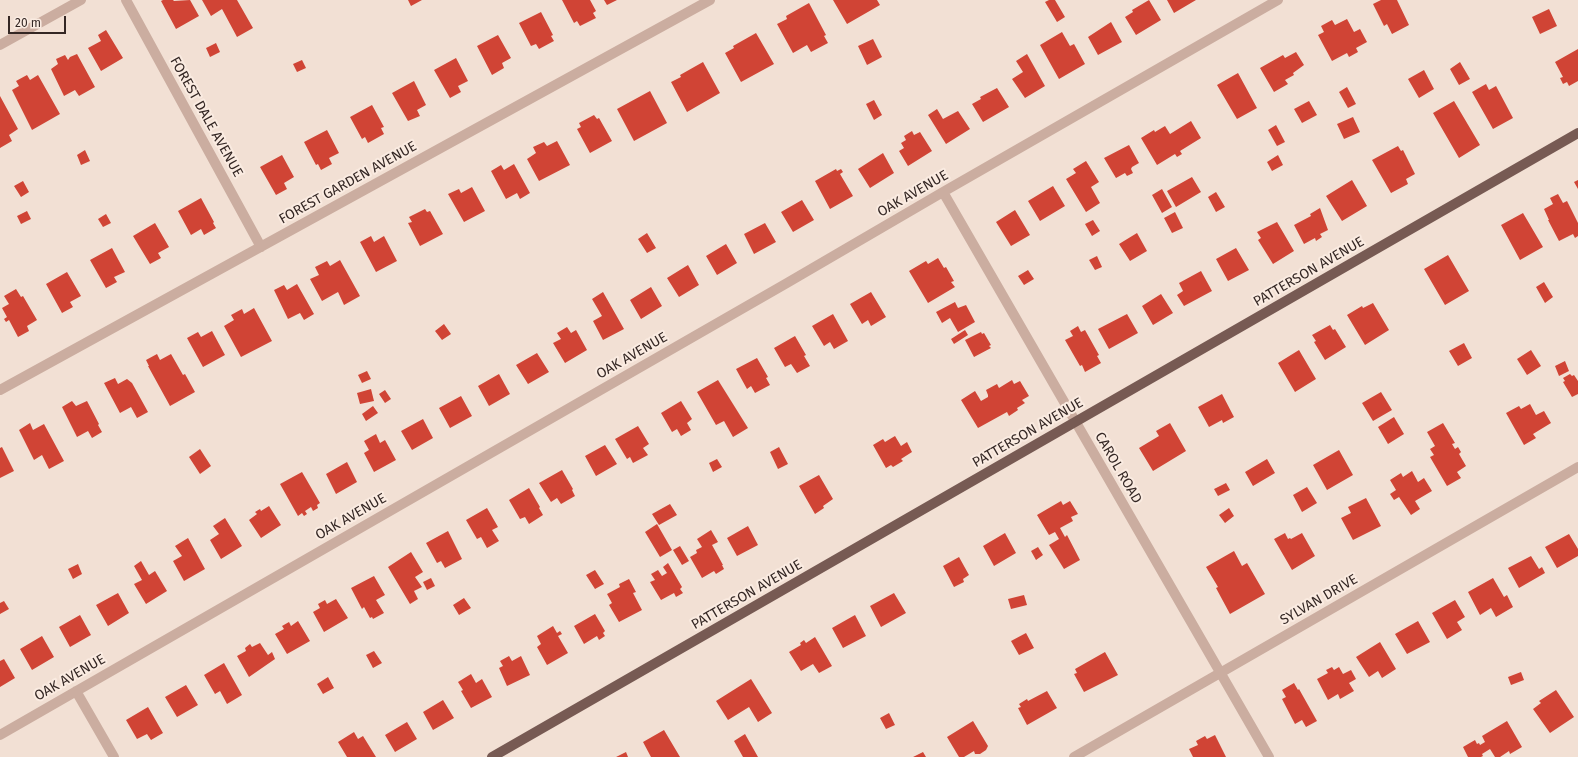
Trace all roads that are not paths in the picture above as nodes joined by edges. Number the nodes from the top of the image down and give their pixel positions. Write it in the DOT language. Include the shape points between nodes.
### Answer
graph roads {
  1 [pos="81,0"];
  2 [pos="126,0"];
  3 [pos="710,0"];
  4 [pos="1278,0"];
  5 [pos="0,45"];
  6 [pos="1578,133"];
  7 [pos="943,192"];
  8 [pos="261,247"];
  9 [pos="0,390"];
  10 [pos="1075,423"];
  11 [pos="1578,468"];
  12 [pos="1221,673"];
  13 [pos="76,691"];
  14 [pos="0,735"];
  15 [pos="114,757"];
  16 [pos="492,757"];
  17 [pos="1074,757"];
  18 [pos="1269,757"];
  1 -- 5 [label="street"];
  2 -- 8 [label="street, FOREST DALE AVENUE"];
  3 -- 8 [label="street, FOREST GARDEN AVENUE"];
  4 -- 7 [label="street, OAK AVENUE"];
  6 -- 10 [label="main road, PATTERSON AVENUE"];
  7 -- 10 [label="street, CAROL ROAD"];
  7 -- 13 [label="street, OAK AVENUE"];
  8 -- 9 [label="street, FOREST GARDEN AVENUE"];
  10 -- 12 [label="street, CAROL ROAD"];
  10 -- 16 [label="main road, PATTERSON AVENUE"];
  11 -- 12 [label="street, SYLVAN DRIVE"];
  12 -- 17 [label="street, SYLVAN DRIVE"];
  12 -- 18 [label="street, CAROL ROAD"];
  13 -- 14 [label="street, OAK AVENUE"];
  13 -- 15 [label="street"];
}
